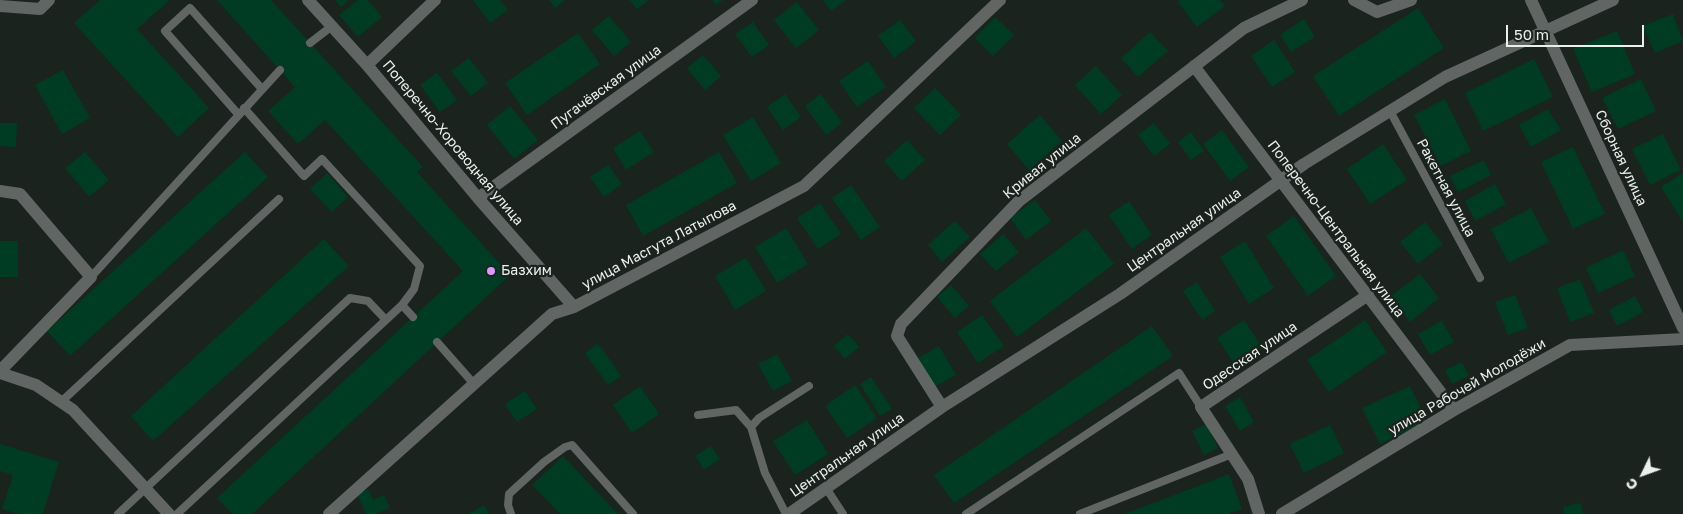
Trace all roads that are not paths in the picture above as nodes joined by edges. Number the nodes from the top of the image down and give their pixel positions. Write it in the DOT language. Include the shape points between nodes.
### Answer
graph roads {
  1 [pos="49,0"];
  2 [pos="308,0"];
  3 [pos="435,0"];
  4 [pos="752,0"];
  5 [pos="1000,0"];
  6 [pos="1302,0"];
  7 [pos="1354,0"];
  8 [pos="1411,0"];
  9 [pos="1530,0"];
  10 [pos="1613,0"];
  11 [pos="0,6"];
  12 [pos="332,26"];
  13 [pos="1546,31"];
  14 [pos="310,43"];
  15 [pos="367,65"];
  16 [pos="1194,66"];
  17 [pos="280,70"];
  18 [pos="262,89"];
  19 [pos="241,111"];
  20 [pos="1390,111"];
  21 [pos="1281,180"];
  22 [pos="0,191"];
  23 [pos="478,198"];
  24 [pos="279,199"];
  25 [pos="91,277"];
  26 [pos="1480,278"];
  27 [pos="1368,295"];
  28 [pos="402,306"];
  29 [pos="574,307"];
  30 [pos="413,317"];
  31 [pos="386,320"];
  32 [pos="1683,328"];
  33 [pos="1683,338"];
  34 [pos="437,342"];
  35 [pos="0,372"];
  36 [pos="474,384"];
  37 [pos="809,386"];
  38 [pos="61,402"];
  39 [pos="942,407"];
  40 [pos="1201,407"];
  41 [pos="1454,410"];
  42 [pos="698,415"];
  43 [pos="751,427"];
  44 [pos="1232,454"];
  45 [pos="826,488"];
  46 [pos="146,489"];
  47 [pos="118,514"];
  48 [pos="169,514"];
  49 [pos="177,514"];
  50 [pos="330,514"];
  51 [pos="511,514"];
  52 [pos="633,514"];
  53 [pos="787,514"];
  54 [pos="843,514"];
  55 [pos="966,514"];
  56 [pos="1080,514"];
  57 [pos="1258,514"];
  58 [pos="1282,514"];
  1 -- 11 [label="street" via="40,9"];
  2 -- 12 [label="street, Поперечно-Хороводная улица"];
  3 -- 15 [label="street"];
  4 -- 23 [label="street, Пугачёвская улица"];
  5 -- 29 [label="street, улица Масгута Латыпова" via="804,186"];
  6 -- 16 [label="street, Кривая улица" via="1244,28"];
  7 -- 8 [label="street" via="1377,12"];
  9 -- 13 [label="street, Сборная улица"];
  10 -- 13 [label="street, Центральная улица"];
  12 -- 14 [label="lane"];
  12 -- 15 [label="street, Поперечно-Хороводная улица"];
  13 -- 20 [label="street, Центральная улица" via="1445,77"];
  13 -- 32 [label="street, Сборная улица"];
  15 -- 23 [label="street, Поперечно-Хороводная улица"];
  16 -- 21 [label="street, Поперечно-Центральная улица"];
  16 -- 39 [label="street, Кривая улица" via="1019,201 901,324 897,336"];
  17 -- 18 [label="lane"];
  18 -- 19 [label="lane"];
  18 -- 19 [label="lane" via="190,8 165,31"];
  19 -- 25 [label="lane"];
  19 -- 28 [label="lane" via="304,176 322,159 420,266 414,289"];
  20 -- 21 [label="street, Центральная улица"];
  20 -- 26 [label="lane, Ракетная улица"];
  21 -- 27 [label="street, Поперечно-Центральная улица"];
  21 -- 39 [label="street, Центральная улица" via="1120,294"];
  22 -- 25 [label="street" via="20,194"];
  23 -- 29 [label="street, Поперечно-Хороводная улица"];
  24 -- 38 [label="lane"];
  25 -- 35 [label="street"];
  27 -- 40 [label="street, Одесская улица"];
  27 -- 41 [label="street, Поперечно-Центральная улица"];
  28 -- 30 [label="lane"];
  28 -- 31 [label="lane"];
  29 -- 36 [label="street, улица Масгута Латыпова" via="552,314"];
  31 -- 46 [label="lane" via="368,301 350,298"];
  31 -- 49 [label="lane"];
  33 -- 41 [label="street, улица Рабочей Молодёжи" via="1570,345"];
  34 -- 36 [label="lane"];
  35 -- 38 [label="street" via="36,385"];
  36 -- 50 [label="street, улица Масгута Латыпова"];
  37 -- 43 [label="lane" via="759,418"];
  38 -- 46 [label="street" via="73,410"];
  39 -- 45 [label="street, Центральная улица"];
  40 -- 44 [label="street, Одесская улица"];
  40 -- 55 [label="lane" via="1179,373"];
  41 -- 58 [label="street, улица Рабочей Молодёжи"];
  42 -- 43 [label="lane" via="736,410"];
  43 -- 53 [label="lane" via="765,473"];
  44 -- 56 [label="lane"];
  44 -- 57 [label="street, Одесская улица" via="1248,479"];
  45 -- 53 [label="street, Центральная улица"];
  45 -- 54 [label="lane"];
  46 -- 47 [label="lane"];
  46 -- 48 [label="street"];
  51 -- 52 [label="lane" via="508,505 510,494 544,462 572,445"];
}
